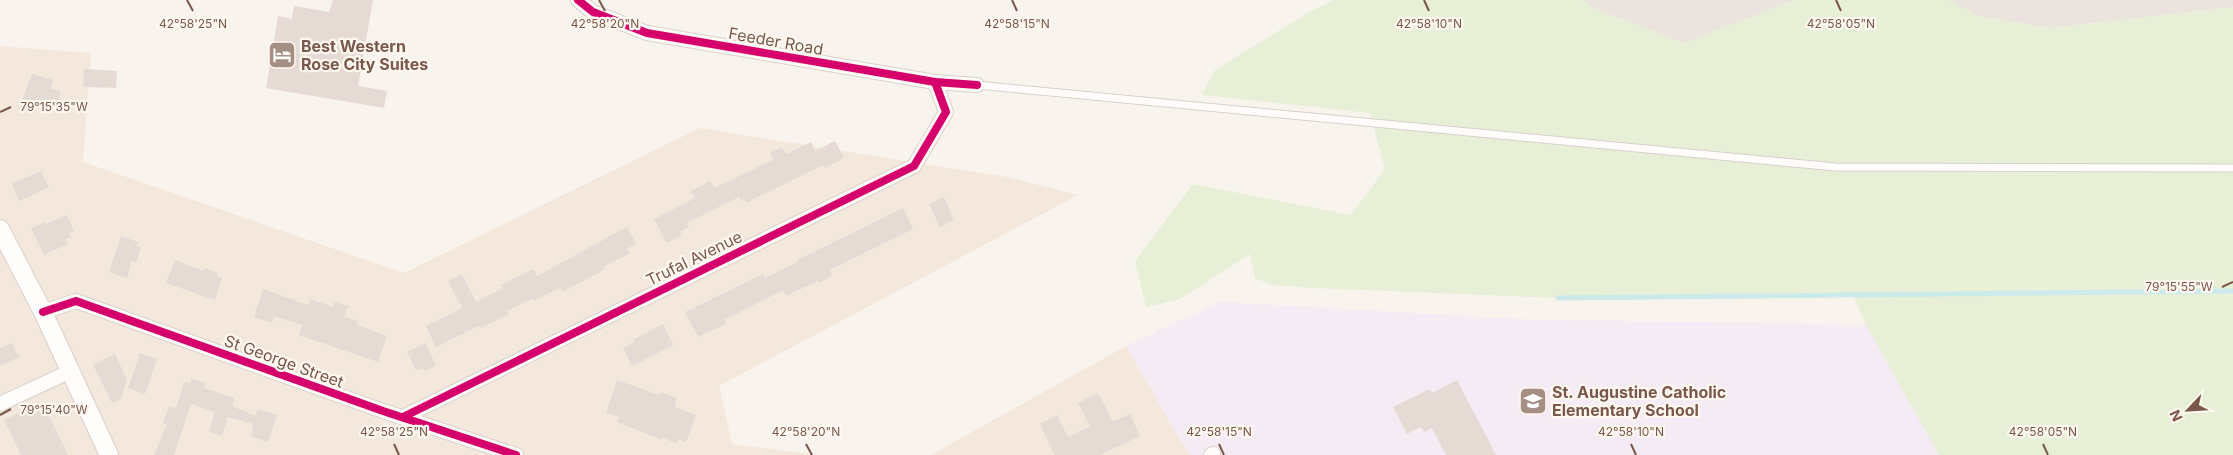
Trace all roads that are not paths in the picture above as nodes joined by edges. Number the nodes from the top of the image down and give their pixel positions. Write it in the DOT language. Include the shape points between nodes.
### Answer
graph roads {
  1 [pos="578,0"];
  2 [pos="935,82"];
  3 [pos="977,85"];
  4 [pos="2233,168"];
  5 [pos="0,230"];
  6 [pos="43,312"];
  7 [pos="70,371"];
  8 [pos="0,404"];
  9 [pos="403,418"];
  10 [pos="109,455"];
  11 [pos="516,455"];
  1 -- 2 [label="street, Feeder Road" via="594,12 647,33"];
  2 -- 3 [label="street, Feeder Road"];
  2 -- 9 [label="street, Trufal Avenue" via="946,112 914,166"];
  3 -- 4 [label="lane" via="1835,166"];
  5 -- 6 [label="street"];
  6 -- 7 [label="street"];
  6 -- 9 [label="street, St George Street" via="76,301"];
  7 -- 8 [label="street"];
  7 -- 10 [label="street"];
  9 -- 11 [label="street, St George Street"];
}
